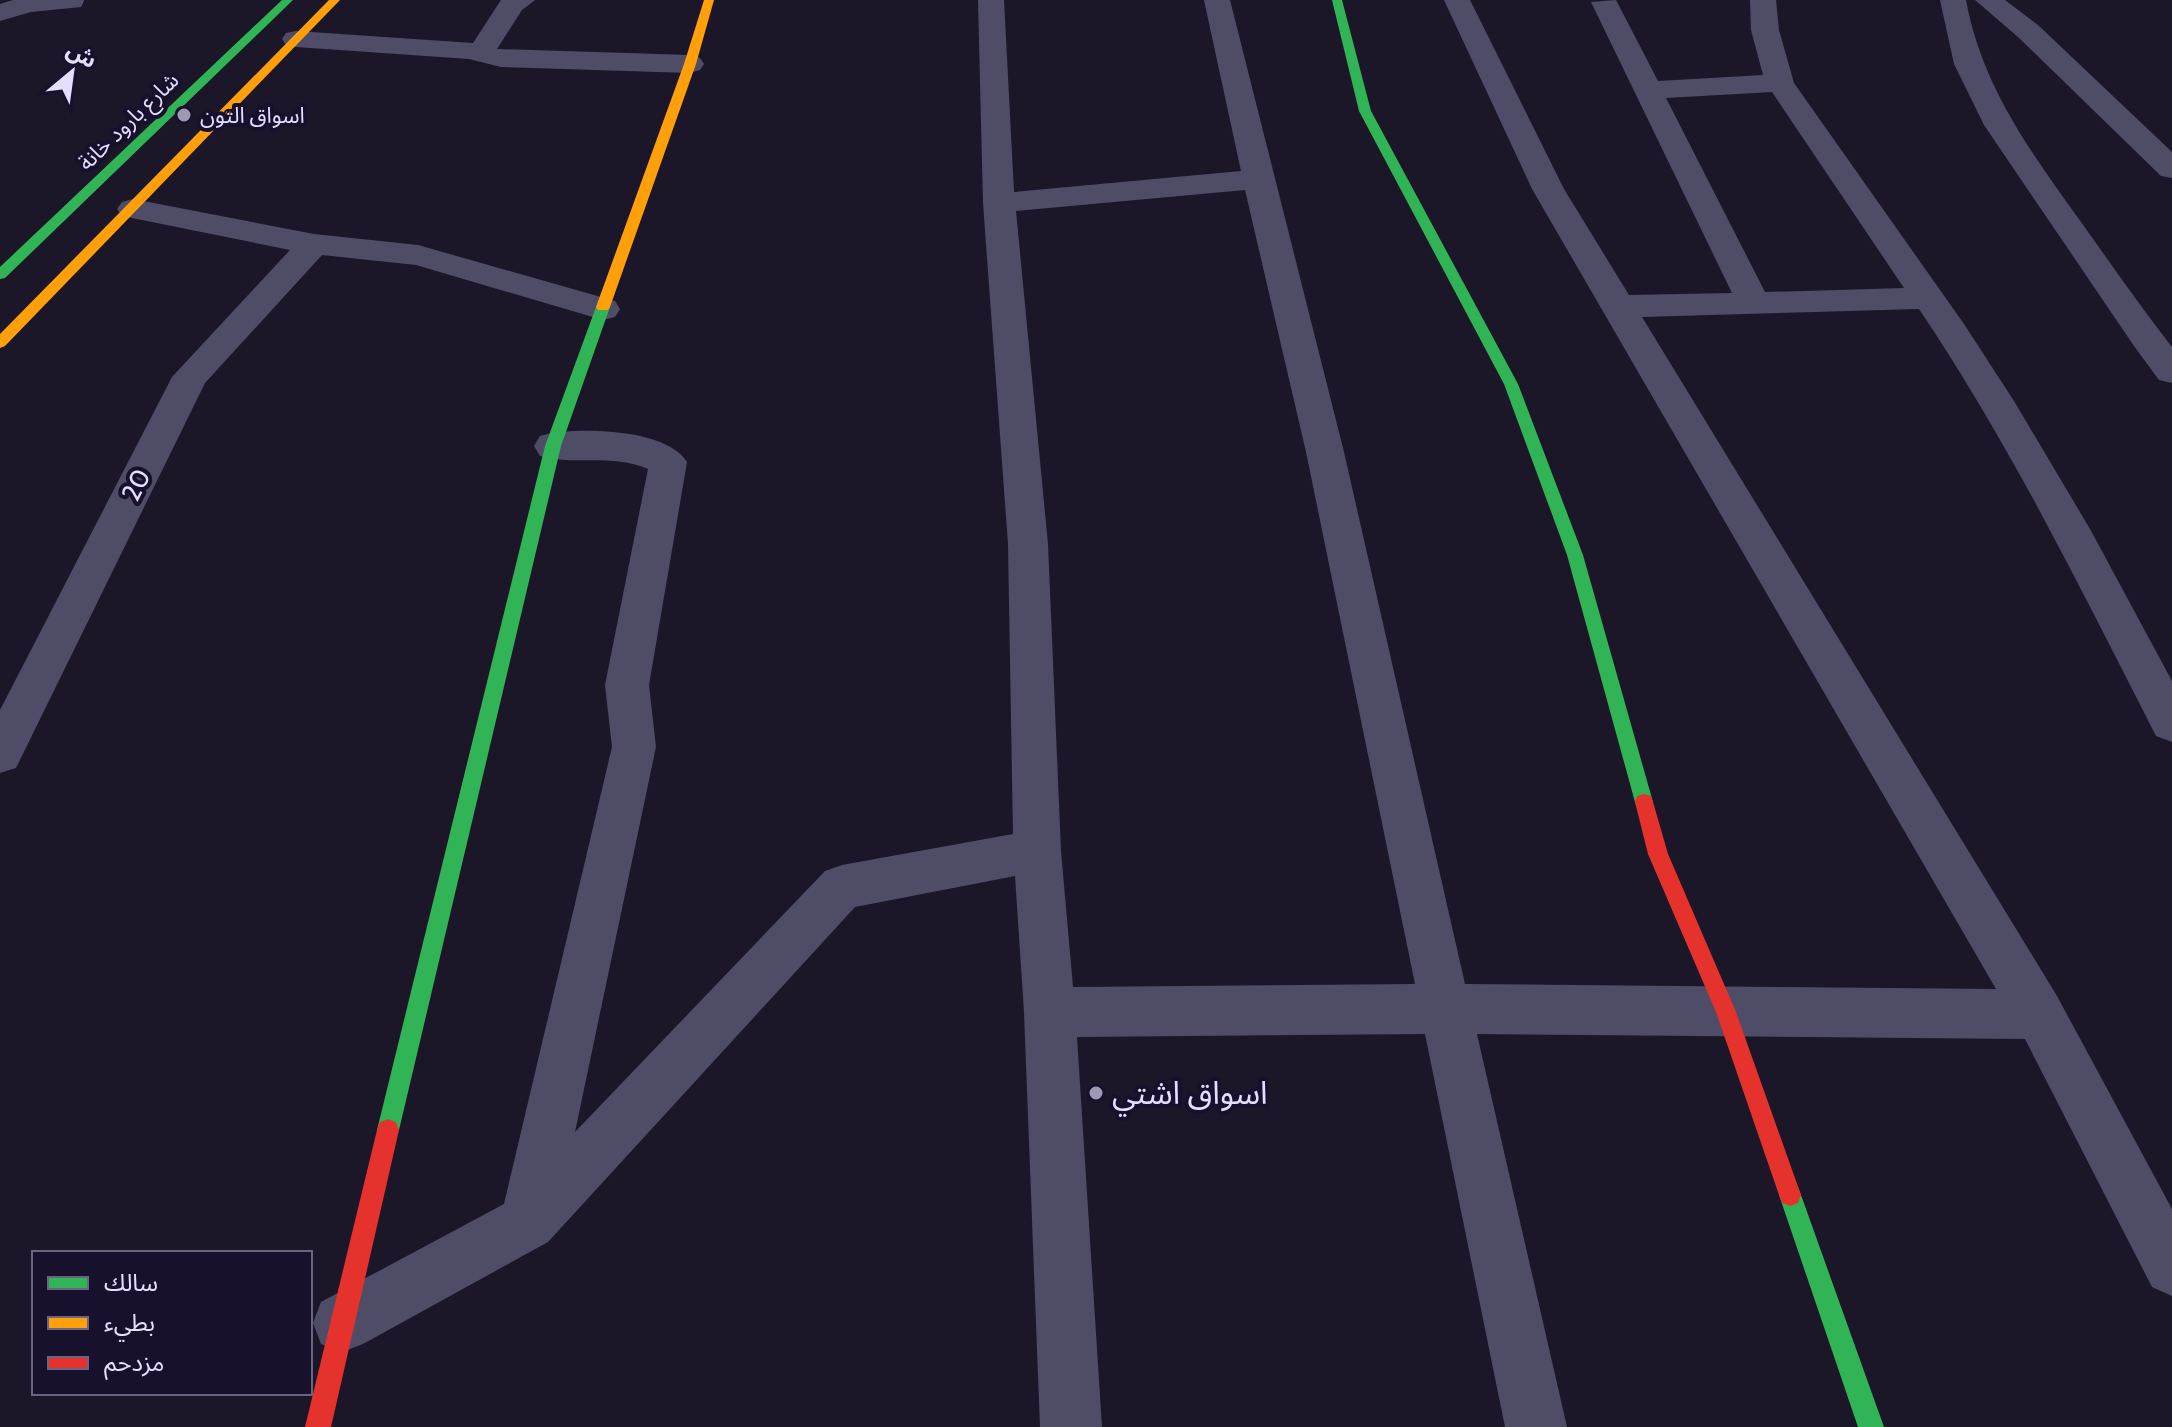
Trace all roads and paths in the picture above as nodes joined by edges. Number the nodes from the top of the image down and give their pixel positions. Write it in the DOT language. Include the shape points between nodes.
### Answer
graph roads {
  1 [pos="288,0"];
  2 [pos="335,0"];
  3 [pos="522,0"];
  4 [pos="709,0"];
  5 [pos="991,0"];
  6 [pos="1217,0"];
  7 [pos="1337,0"];
  8 [pos="1457,0"];
  9 [pos="1763,0"];
  10 [pos="1953,0"];
  11 [pos="1988,0"];
  12 [pos="71,1"];
  13 [pos="1604,2"];
  14 [pos="0,13"];
  15 [pos="296,39"];
  16 [pos="481,53"];
  17 [pos="690,64"];
  18 [pos="1780,83"];
  19 [pos="1648,90"];
  20 [pos="170,113"];
  21 [pos="219,119"];
  22 [pos="2172,169"];
  23 [pos="1260,179"];
  24 [pos="999,203"];
  25 [pos="133,209"];
  26 [pos="314,244"];
  27 [pos="0,275"];
  28 [pos="1927,298"];
  29 [pos="1753,301"];
  30 [pos="1616,307"];
  31 [pos="603,309"];
  32 [pos="0,343"];
  33 [pos="2172,371"];
  34 [pos="553,446"];
  35 [pos="2172,723"];
  36 [pos="0,754"];
  37 [pos="1037,851"];
  38 [pos="1446,1009"];
  39 [pos="1050,1012"];
  40 [pos="1726,1012"];
  41 [pos="2039,1014"];
  42 [pos="528,1222"];
  43 [pos="2172,1267"];
  44 [pos="342,1323"];
  45 [pos="318,1427"];
  46 [pos="1071,1427"];
  47 [pos="1536,1427"];
  48 [pos="1871,1427"];
  1 -- 20 [label="street, شارع بارود خانة"];
  2 -- 15 [label="street"];
  3 -- 16 [label="street" via="512,4"];
  4 -- 17 [label="street"];
  5 -- 24 [label="street"];
  6 -- 23 [label="street"];
  7 -- 40 [label="street" via="1365,111 1511,384 1575,555 1658,854"];
  8 -- 30 [label="street" via="1548,189"];
  9 -- 18 [label="street" via="1765,30"];
  10 -- 33 [label="street" via="1954,18 1986,102"];
  11 -- 22 [label="street" via="2028,31"];
  12 -- 14 [label="street" via="28,4"];
  13 -- 19 [label="street"];
  15 -- 16 [label="street"];
  15 -- 21 [label="street"];
  16 -- 17 [label="street" via="501,59"];
  17 -- 31 [label="street"];
  18 -- 19 [label="street"];
  18 -- 28 [label="street"];
  19 -- 29 [label="street"];
  20 -- 21 [label="street"];
  20 -- 27 [label="street, شارع بارود خانة"];
  21 -- 25 [label="street"];
  23 -- 24 [label="street"];
  23 -- 38 [label="street"];
  24 -- 37 [label="street" via="1028,544"];
  25 -- 26 [label="street"];
  25 -- 32 [label="street"];
  26 -- 31 [label="street" via="418,255"];
  26 -- 36 [label="street, 20" via="190,377"];
  28 -- 29 [label="street"];
  28 -- 35 [label="street" via="2001,410 2076,540"];
  29 -- 30 [label="street"];
  30 -- 41 [label="street"];
  31 -- 34 [label="street"];
  34 -- 42 [label="street" via="629,446 668,462 627,685 634,747"];
  34 -- 44 [label="street"];
  37 -- 39 [label="street"];
  37 -- 42 [label="street" via="842,887"];
  38 -- 39 [label="street"];
  38 -- 40 [label="street"];
  38 -- 47 [label="street"];
  39 -- 46 [label="street"];
  40 -- 41 [label="street"];
  40 -- 48 [label="street"];
  41 -- 43 [label="street"];
  42 -- 44 [label="street"];
  44 -- 45 [label="street"];
}
